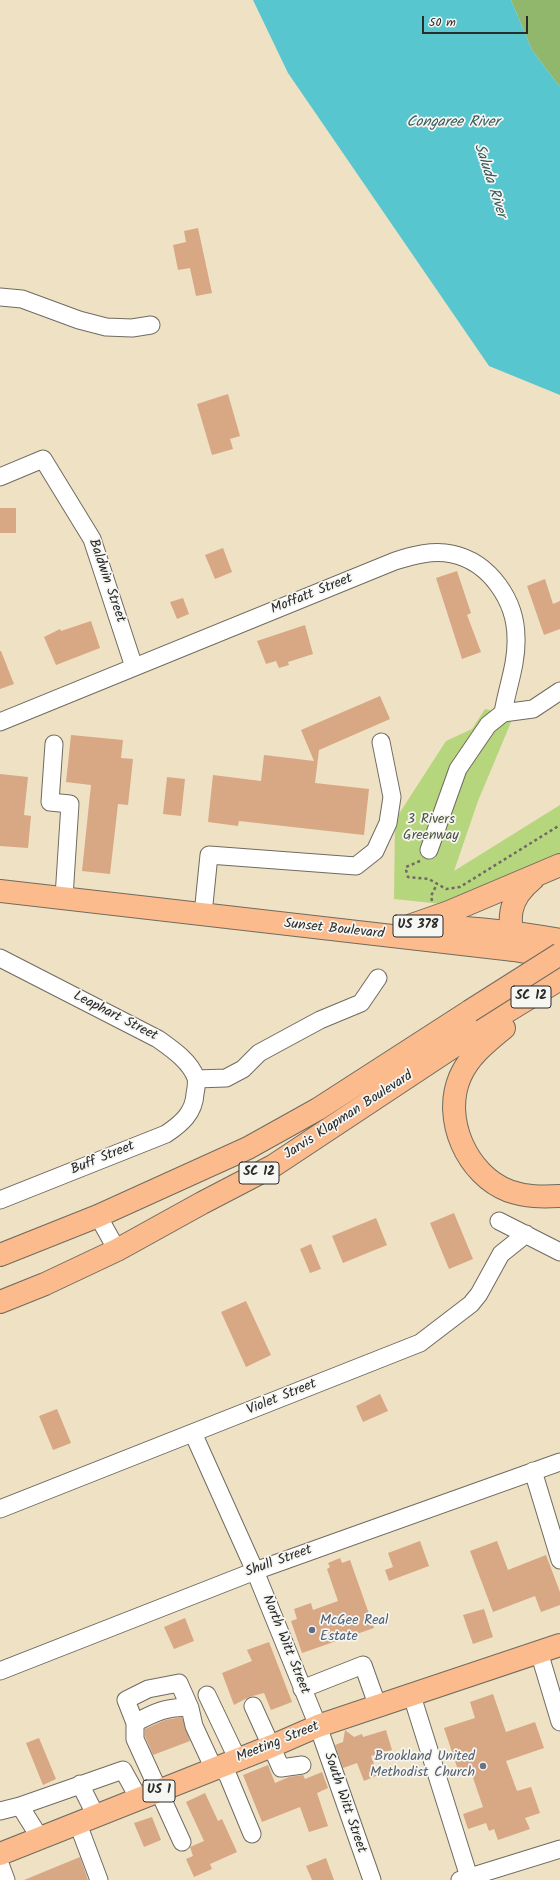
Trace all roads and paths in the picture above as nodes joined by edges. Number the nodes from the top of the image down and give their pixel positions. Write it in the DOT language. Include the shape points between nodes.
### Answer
graph roads {
  1 [pos="0,297"];
  2 [pos="150,325"];
  3 [pos="0,477"];
  4 [pos="134,667"];
  5 [pos="560,691"];
  6 [pos="502,713"];
  7 [pos="0,722"];
  8 [pos="381,742"];
  9 [pos="54,744"];
  10 [pos="560,825"];
  11 [pos="429,850"];
  12 [pos="560,865"];
  13 [pos="538,875"];
  14 [pos="437,884"];
  15 [pos="0,891"];
  16 [pos="64,897"];
  17 [pos="433,902"];
  18 [pos="203,914"];
  19 [pos="275,923"];
  20 [pos="409,926"];
  21 [pos="560,940"];
  22 [pos="512,941"];
  23 [pos="560,954"];
  24 [pos="0,958"];
  25 [pos="560,958"];
  26 [pos="378,978"];
  27 [pos="560,980"];
  28 [pos="508,1017"];
  29 [pos="196,1079"];
  30 [pos="560,1196"];
  31 [pos="0,1200"];
  32 [pos="98,1216"];
  33 [pos="499,1221"];
  34 [pos="526,1234"];
  35 [pos="117,1250"];
  36 [pos="560,1252"];
  37 [pos="0,1255"];
  38 [pos="0,1302"];
  39 [pos="193,1433"];
  40 [pos="560,1462"];
  41 [pos="533,1471"];
  42 [pos="0,1509"];
  43 [pos="560,1560"];
  44 [pos="254,1571"];
  45 [pos="560,1645"];
  46 [pos="540,1652"];
  47 [pos="0,1671"];
  48 [pos="302,1689"];
  49 [pos="207,1695"];
  50 [pos="412,1696"];
  51 [pos="253,1706"];
  52 [pos="378,1707"];
  53 [pos="190,1708"];
  54 [pos="560,1722"];
  55 [pos="135,1723"];
  56 [pos="318,1726"];
  57 [pos="272,1746"];
  58 [pos="224,1765"];
  59 [pos="302,1765"];
  60 [pos="80,1784"];
  61 [pos="159,1791"];
  62 [pos="139,1799"];
  63 [pos="20,1806"];
  64 [pos="0,1811"];
  65 [pos="87,1820"];
  66 [pos="252,1834"];
  67 [pos="40,1838"];
  68 [pos="182,1842"];
  69 [pos="560,1848"];
  70 [pos="0,1854"];
  71 [pos="0,1864"];
  72 [pos="464,1879"];
  73 [pos="6,1880"];
  74 [pos="99,1880"];
  75 [pos="372,1880"];
  1 -- 2 [label="street" via="22,299 106,327 132,328"];
  3 -- 4 [label="street, Baldwin Street" via="43,459 92,538"];
  4 -- 6 [label="street, Moffatt Street" via="395,561 426,553 453,554 488,574 499,586 512,610 516,651"];
  4 -- 7 [label="street, Moffatt Street"];
  5 -- 6 [label="street" via="533,709"];
  6 -- 11 [label="street" via="488,725 458,769"];
  8 -- 18 [label="street" via="392,797 388,823 375,851 356,866 209,855"];
  9 -- 16 [label="street" via="50,802 70,804"];
  10 -- 14 [label="path" via="460,887 446,889"];
  11 -- 14 [label="path" via="419,863 406,867 406,870 408,877 429,878"];
  12 -- 13 [label="main road"];
  13 -- 20 [label="main road"];
  13 -- 22 [label="main road" via="522,888 515,898 510,912"];
  14 -- 17 [label="path" via="431,896"];
  15 -- 16 [label="main road, Sunset Boulevard / US 378"];
  16 -- 18 [label="main road, Sunset Boulevard / US 378"];
  18 -- 19 [label="main road, Sunset Boulevard / US 378"];
  19 -- 20 [label="main road, Sunset Boulevard / US 378" via="320,920"];
  19 -- 22 [label="main road, Sunset Boulevard / US 378"];
  20 -- 22 [label="main road, Sunset Boulevard / US 378" via="456,926"];
  21 -- 22 [label="main road, Sunset Boulevard / US 378"];
  22 -- 25 [label="main road, Sunset Boulevard / US 378"];
  23 -- 32 [label="main road, Jarvis Klapman Boulevard / SC 12, bridge" via="318,1109 248,1148"];
  24 -- 29 [label="street, Leaphart Street" via="158,1039 188,1064"];
  26 -- 29 [label="street" via="360,1003 320,1020 259,1054 243,1069 226,1078"];
  27 -- 28 [label="main road"];
  28 -- 30 [label="main road" via="472,1056 459,1079 455,1118 457,1131 468,1156 485,1176 496,1184 521,1195"];
  28 -- 35 [label="main road, Jarvis Klapman Boulevard / SC 12" via="272,1166"];
  29 -- 31 [label="street, Buff Street" via="195,1104 177,1127 160,1137"];
  32 -- 35 [label="street"];
  32 -- 37 [label="main road, Jarvis Klapman Boulevard / SC 12"];
  33 -- 34 [label="street"];
  34 -- 36 [label="street"];
  34 -- 39 [label="street, Violet Street" via="501,1254 471,1304 420,1343"];
  35 -- 38 [label="main road, Jarvis Klapman Boulevard / SC 12"];
  39 -- 42 [label="street, Violet Street"];
  39 -- 44 [label="street, North Witt Street"];
  40 -- 41 [label="street, Shull Street"];
  41 -- 43 [label="street"];
  41 -- 44 [label="street, Shull Street"];
  44 -- 47 [label="street, Shull Street"];
  44 -- 48 [label="street, North Witt Street"];
  45 -- 46 [label="main road, Meeting Street / US 1"];
  46 -- 50 [label="main road, Meeting Street / US 1"];
  46 -- 54 [label="street"];
  48 -- 52 [label="street" via="363,1665"];
  48 -- 56 [label="street, North Witt Street"];
  49 -- 58 [label="street"];
  50 -- 52 [label="main road, Meeting Street / US 1"];
  50 -- 72 [label="street"];
  51 -- 57 [label="street"];
  52 -- 56 [label="main road, Meeting Street / US 1"];
  53 -- 55 [label="street" via="178,1706 152,1713"];
  53 -- 55 [label="street" via="179,1682 148,1689 126,1700"];
  53 -- 58 [label="street" via="194,1726"];
  55 -- 61 [label="street" via="135,1739"];
  56 -- 57 [label="main road, Meeting Street / US 1"];
  56 -- 75 [label="street, South Witt Street"];
  57 -- 58 [label="main road, Meeting Street / US 1"];
  57 -- 59 [label="street" via="281,1768"];
  58 -- 61 [label="main road, Meeting Street / US 1"];
  58 -- 66 [label="street"];
  60 -- 62 [label="street" via="122,1770"];
  60 -- 63 [label="street"];
  60 -- 65 [label="street"];
  61 -- 62 [label="main road, Meeting Street / US 1"];
  61 -- 68 [label="street"];
  62 -- 65 [label="main road, Meeting Street / US 1"];
  63 -- 64 [label="street"];
  63 -- 67 [label="street"];
  65 -- 67 [label="main road, Meeting Street / US 1"];
  65 -- 74 [label="street"];
  67 -- 70 [label="main road, Meeting Street / US 1"];
  69 -- 72 [label="street"];
  71 -- 73 [label="street"];
}
